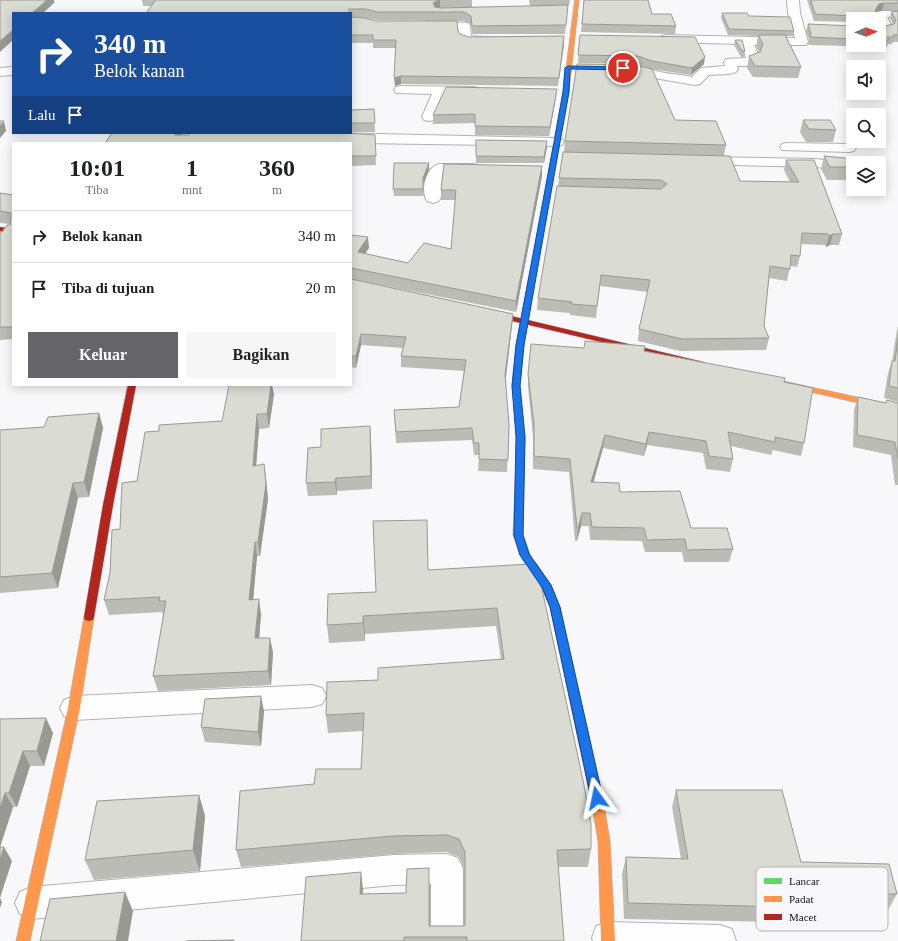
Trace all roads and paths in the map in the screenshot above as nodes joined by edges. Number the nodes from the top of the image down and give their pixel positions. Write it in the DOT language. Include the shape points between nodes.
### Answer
graph roads {
  1 [pos="793,0"];
  2 [pos="573,6"];
  3 [pos="886,14"];
  4 [pos="898,14"];
  5 [pos="413,25"];
  6 [pos="797,25"];
  7 [pos="813,26"];
  8 [pos="588,37"];
  9 [pos="570,39"];
  10 [pos="652,39"];
  11 [pos="501,41"];
  12 [pos="747,41"];
  13 [pos="568,68"];
  14 [pos="583,68"];
  15 [pos="614,68"];
  16 [pos="0,72"];
  17 [pos="12,72"];
  18 [pos="401,90"];
  19 [pos="440,90"];
  20 [pos="487,91"];
  21 [pos="550,91"];
  22 [pos="566,92"];
  23 [pos="429,117"];
  24 [pos="342,134"];
  25 [pos="770,147"];
  26 [pos="846,148"];
  27 [pos="571,152"];
  28 [pos="555,154"];
  29 [pos="689,160"];
  30 [pos="846,167"];
  31 [pos="491,168"];
  32 [pos="537,170"];
  33 [pos="433,198"];
  34 [pos="502,317"];
  35 [pos="525,321"];
  36 [pos="709,365"];
  37 [pos="771,380"];
  38 [pos="132,386"];
  39 [pos="898,409"];
  40 [pos="312,696"];
  41 [pos="74,708"];
  42 [pos="31,903"];
  43 [pos="608,939"];
  44 [pos="23,941"];
  45 [pos="448,941"];
  46 [pos="720,941"];
  1 -- 6 [label="street"];
  2 -- 9 [label="street"];
  3 -- 4 [label="street"];
  5 -- 11 [label="street" via="464,25 465,39"];
  6 -- 7 [label="street"];
  6 -- 12 [label="street" via="802,42"];
  8 -- 9 [label="street"];
  9 -- 13 [label="street"];
  10 -- 12 [label="street"];
  12 -- 15 [label="street" via="752,60 730,62 732,69 705,71 695,80 648,74 637,69"];
  13 -- 14 [label="street"];
  13 -- 22 [label="street"];
  16 -- 17 [label="street"];
  18 -- 19 [label="street"];
  19 -- 20 [label="street"];
  19 -- 23 [label="street"];
  21 -- 22 [label="street"];
  22 -- 28 [label="street"];
  24 -- 28 [label="street" via="361,139"];
  25 -- 26 [label="street"];
  27 -- 28 [label="street"];
  28 -- 32 [label="street"];
  28 -- 35 [label="street"];
  29 -- 30 [label="street" via="816,163"];
  31 -- 33 [label="street" via="439,168 434,175"];
  34 -- 35 [label="street"];
  35 -- 36 [label="street"];
  35 -- 43 [label="street" via="516,386 521,437 518,535 525,555 547,588 555,607 604,841"];
  37 -- 39 [label="street"];
  38 -- 41 [label="street" via="108,505"];
  40 -- 41 [label="street"];
  41 -- 42 [label="street"];
  42 -- 44 [label="street"];
  42 -- 45 [label="street" via="394,870 447,870"];
  43 -- 46 [label="street"];
}
